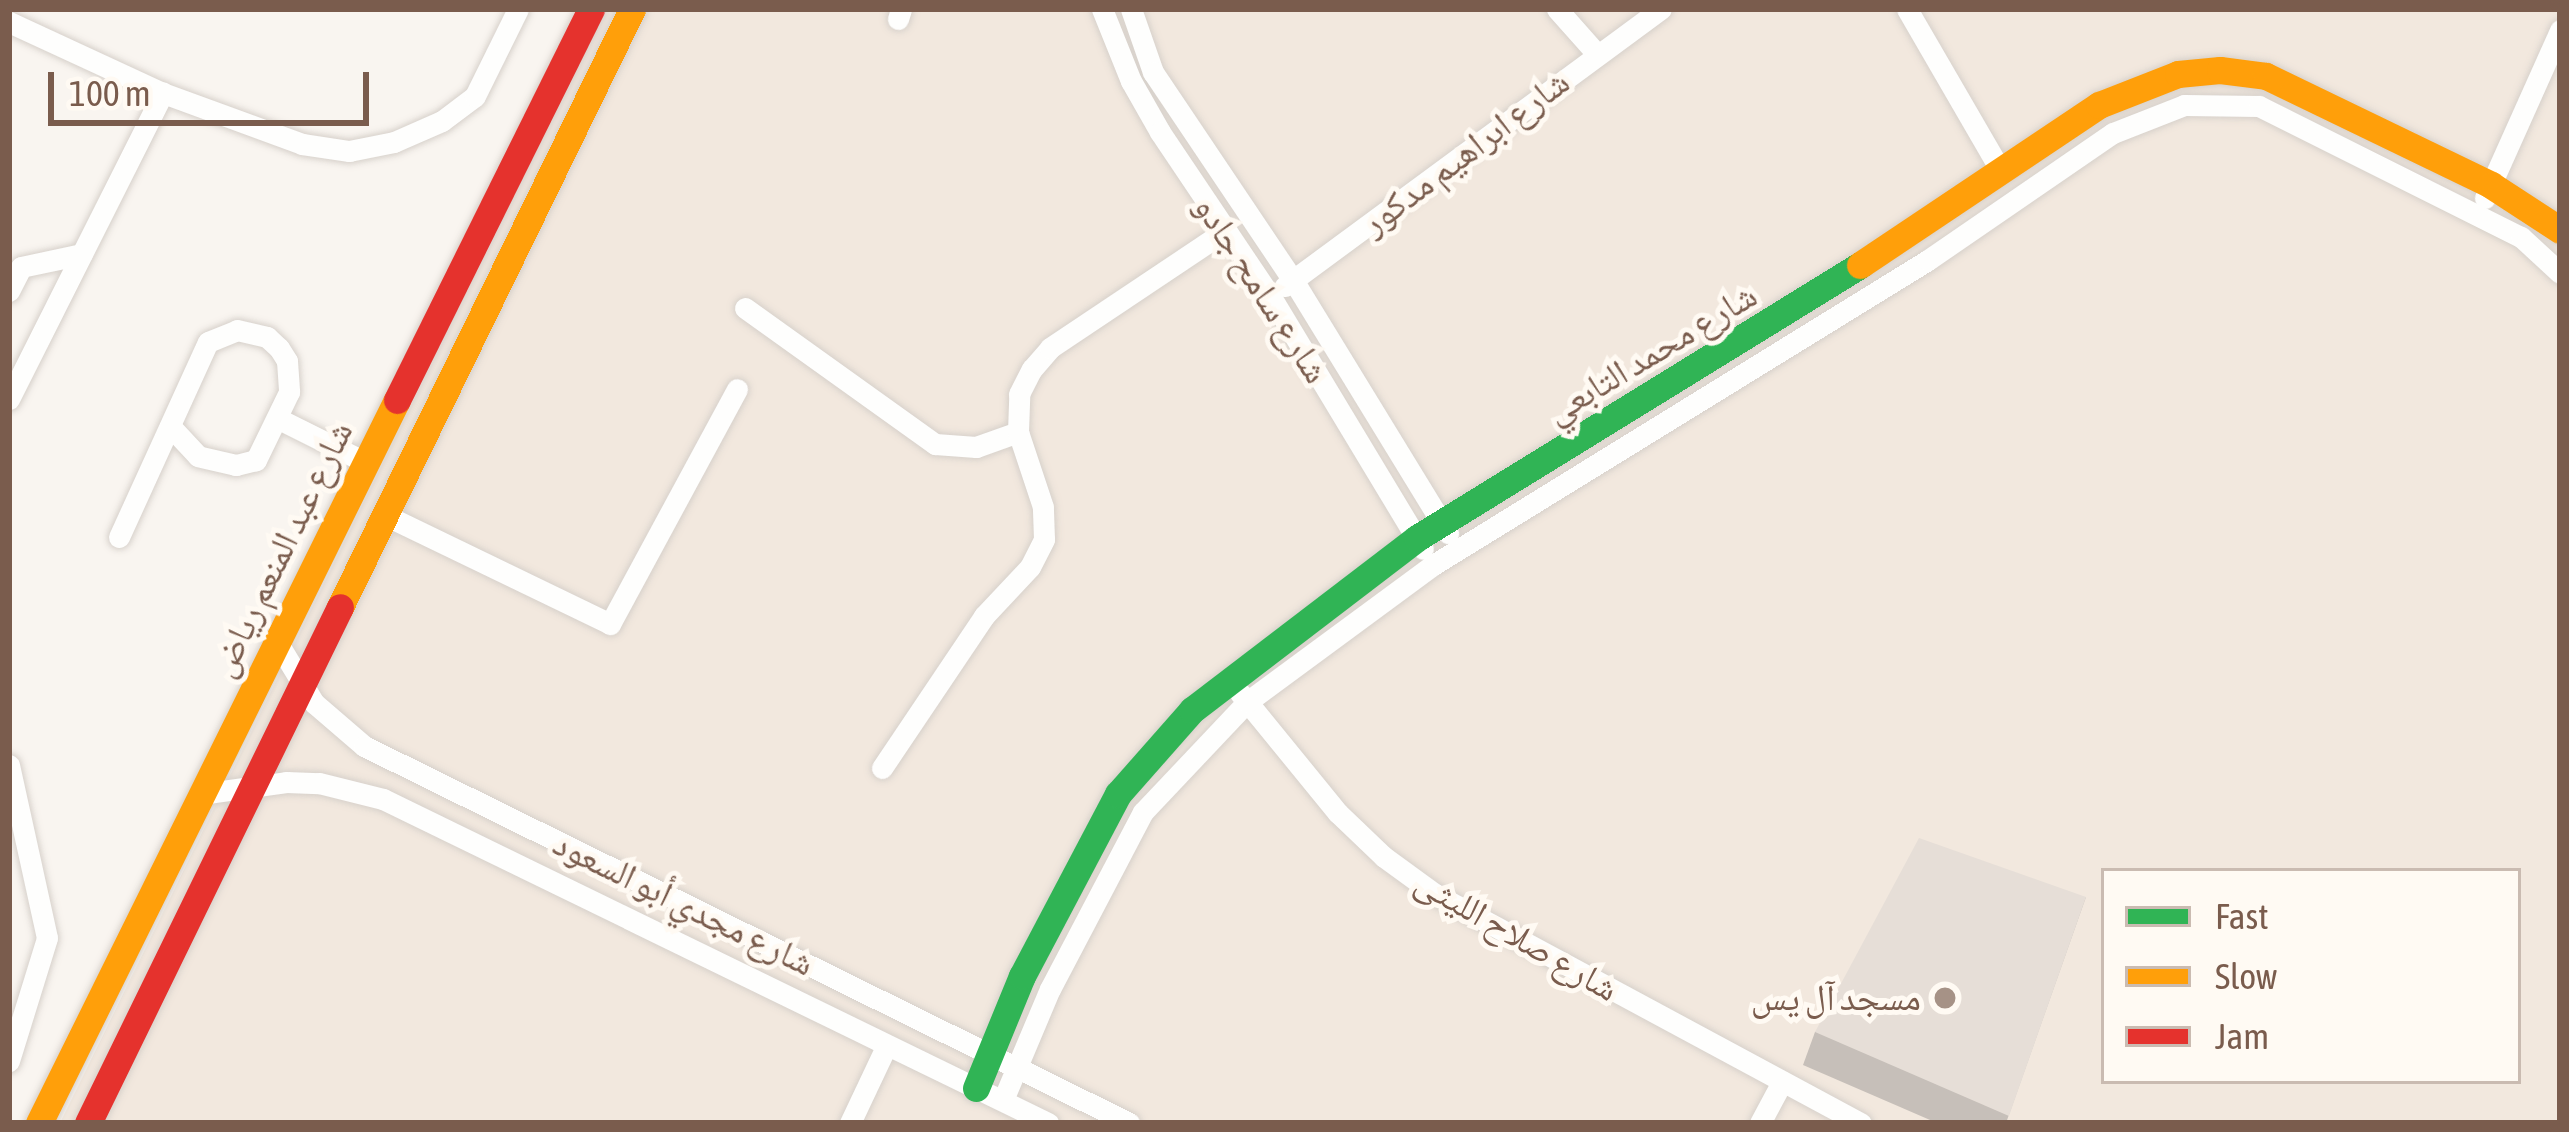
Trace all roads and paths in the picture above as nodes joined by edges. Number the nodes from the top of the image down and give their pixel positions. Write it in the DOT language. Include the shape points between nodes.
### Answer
graph roads {
  1 [pos="518,9"];
  2 [pos="591,9"];
  3 [pos="632,9"];
  4 [pos="1102,9"];
  5 [pos="1131,9"];
  6 [pos="1557,9"];
  7 [pos="1661,9"];
  8 [pos="1907,9"];
  9 [pos="9,22"];
  10 [pos="2560,30"];
  11 [pos="1596,53"];
  12 [pos="163,93"];
  13 [pos="2001,171"];
  14 [pos="2491,185"];
  15 [pos="2478,215"];
  16 [pos="1226,230"];
  17 [pos="2560,230"];
  18 [pos="1912,234"];
  19 [pos="82,254"];
  20 [pos="1928,260"];
  21 [pos="2560,273"];
  22 [pos="1293,280"];
  23 [pos="9,291"];
  24 [pos="1270,297"];
  25 [pos="745,308"];
  26 [pos="737,389"];
  27 [pos="9,398"];
  28 [pos="277,418"];
  29 [pos="171,427"];
  30 [pos="1018,431"];
  31 [pos="363,461"];
  32 [pos="385,514"];
  33 [pos="1442,523"];
  34 [pos="119,537"];
  35 [pos="1417,538"];
  36 [pos="1457,549"];
  37 [pos="1433,565"];
  38 [pos="276,640"];
  39 [pos="1228,678"];
  40 [pos="303,685"];
  41 [pos="1247,702"];
  42 [pos="9,765"];
  43 [pos="883,768"];
  44 [pos="430,778"];
  45 [pos="253,787"];
  46 [pos="200,794"];
  47 [pos="413,814"];
  48 [pos="886,1047"];
  49 [pos="989,1053"];
  50 [pos="9,1061"];
  51 [pos="1017,1065"];
  52 [pos="1782,1082"];
  53 [pos="976,1088"];
  54 [pos="1003,1100"];
  55 [pos="39,1123"];
  56 [pos="88,1123"];
  57 [pos="850,1123"];
  58 [pos="1048,1123"];
  59 [pos="1129,1123"];
  60 [pos="1760,1123"];
  61 [pos="1861,1123"];
  1 -- 12 [label="street" via="475,96 394,142 350,151 302,144"];
  2 -- 31 [label="street, شارع عبد المنعم رياض"];
  3 -- 32 [label="street"];
  4 -- 16 [label="street, شارع سامح جادو" via="1130,81"];
  5 -- 22 [label="street, شارع سامح جادو" via="1153,72"];
  6 -- 11 [label="street"];
  7 -- 11 [label="street, شارع ابراهيم مدكور"];
  8 -- 13 [label="street"];
  9 -- 12 [label="street"];
  10 -- 14 [label="street"];
  11 -- 22 [label="street, شارع ابراهيم مدكور"];
  12 -- 19 [label="street"];
  13 -- 14 [label="street, شارع محمد التابعي" via="2099,105 2178,74 2220,70 2266,76"];
  13 -- 18 [label="street, شارع محمد التابعي"];
  14 -- 15 [label="street"];
  14 -- 17 [label="street, شارع محمد التابعي"];
  15 -- 20 [label="street, شارع محمد التابعي" via="2276,114 2219,102 2184,105 2114,133"];
  15 -- 21 [label="street, شارع محمد التابعي" via="2521,237"];
  16 -- 24 [label="street, شارع سامح جادو"];
  16 -- 30 [label="street" via="1050,348 1019,394"];
  18 -- 20 [label="street"];
  18 -- 33 [label="street, شارع محمد التابعي"];
  19 -- 23 [label="street" via="22,267"];
  19 -- 27 [label="street"];
  20 -- 36 [label="street, شارع محمد التابعي"];
  22 -- 24 [label="street, شارع ابراهيم مدكور"];
  22 -- 33 [label="street, شارع سامح جادو"];
  24 -- 35 [label="street, شارع سامح جادو"];
  25 -- 30 [label="street" via="935,444 976,448"];
  26 -- 32 [label="street" via="610,623"];
  28 -- 29 [label="street" via="256,460 236,464 198,456"];
  28 -- 29 [label="street" via="289,392 287,361 267,337 237,330 208,342"];
  28 -- 31 [label="street"];
  29 -- 34 [label="street"];
  30 -- 43 [label="street" via="1043,507 1044,539"];
  31 -- 38 [label="street, شارع عبد المنعم رياض"];
  32 -- 40 [label="street"];
  33 -- 35 [label="street, شارع محمد التابعي"];
  33 -- 36 [label="street, شارع سامح جادو"];
  35 -- 37 [label="street, شارع سامح جادو"];
  35 -- 39 [label="street, شارع محمد التابعي"];
  36 -- 37 [label="street, شارع محمد التابعي"];
  37 -- 41 [label="street, شارع محمد التابعي"];
  38 -- 40 [label="street, شارع مجدي أبو السعود"];
  38 -- 46 [label="street, شارع عبد المنعم رياض"];
  39 -- 41 [label="street, شارع صلاح الليثى"];
  39 -- 49 [label="street, شارع محمد التابعي" via="1118,794"];
  40 -- 44 [label="street, شارع مجدي أبو السعود" via="345,734"];
  40 -- 45 [label="street"];
  41 -- 51 [label="street, شارع محمد التابعي" via="1143,812"];
  41 -- 52 [label="street, شارع صلاح الليثى" via="1338,813 1435,894"];
  42 -- 50 [label="street" via="47,938"];
  44 -- 47 [label="street"];
  44 -- 49 [label="street, شارع مجدي أبو السعود"];
  45 -- 46 [label="street, شارع مجدي أبو السعود"];
  45 -- 47 [label="street, شارع مجدي أبو السعود" via="319,783"];
  45 -- 56 [label="street"];
  46 -- 55 [label="street, شارع عبد المنعم رياض"];
  47 -- 48 [label="street, شارع مجدي أبو السعود"];
  48 -- 53 [label="street, شارع مجدي أبو السعود"];
  48 -- 57 [label="street"];
  49 -- 51 [label="street, شارع مجدي أبو السعود"];
  49 -- 53 [label="street, شارع محمد التابعي"];
  51 -- 54 [label="street, شارع محمد التابعي"];
  51 -- 59 [label="street, شارع مجدي أبو السعود"];
  52 -- 60 [label="street"];
  52 -- 61 [label="street, شارع صلاح الليثى"];
  53 -- 54 [label="street, شارع مجدي أبو السعود"];
  54 -- 58 [label="street, شارع مجدي أبو السعود"];
}
